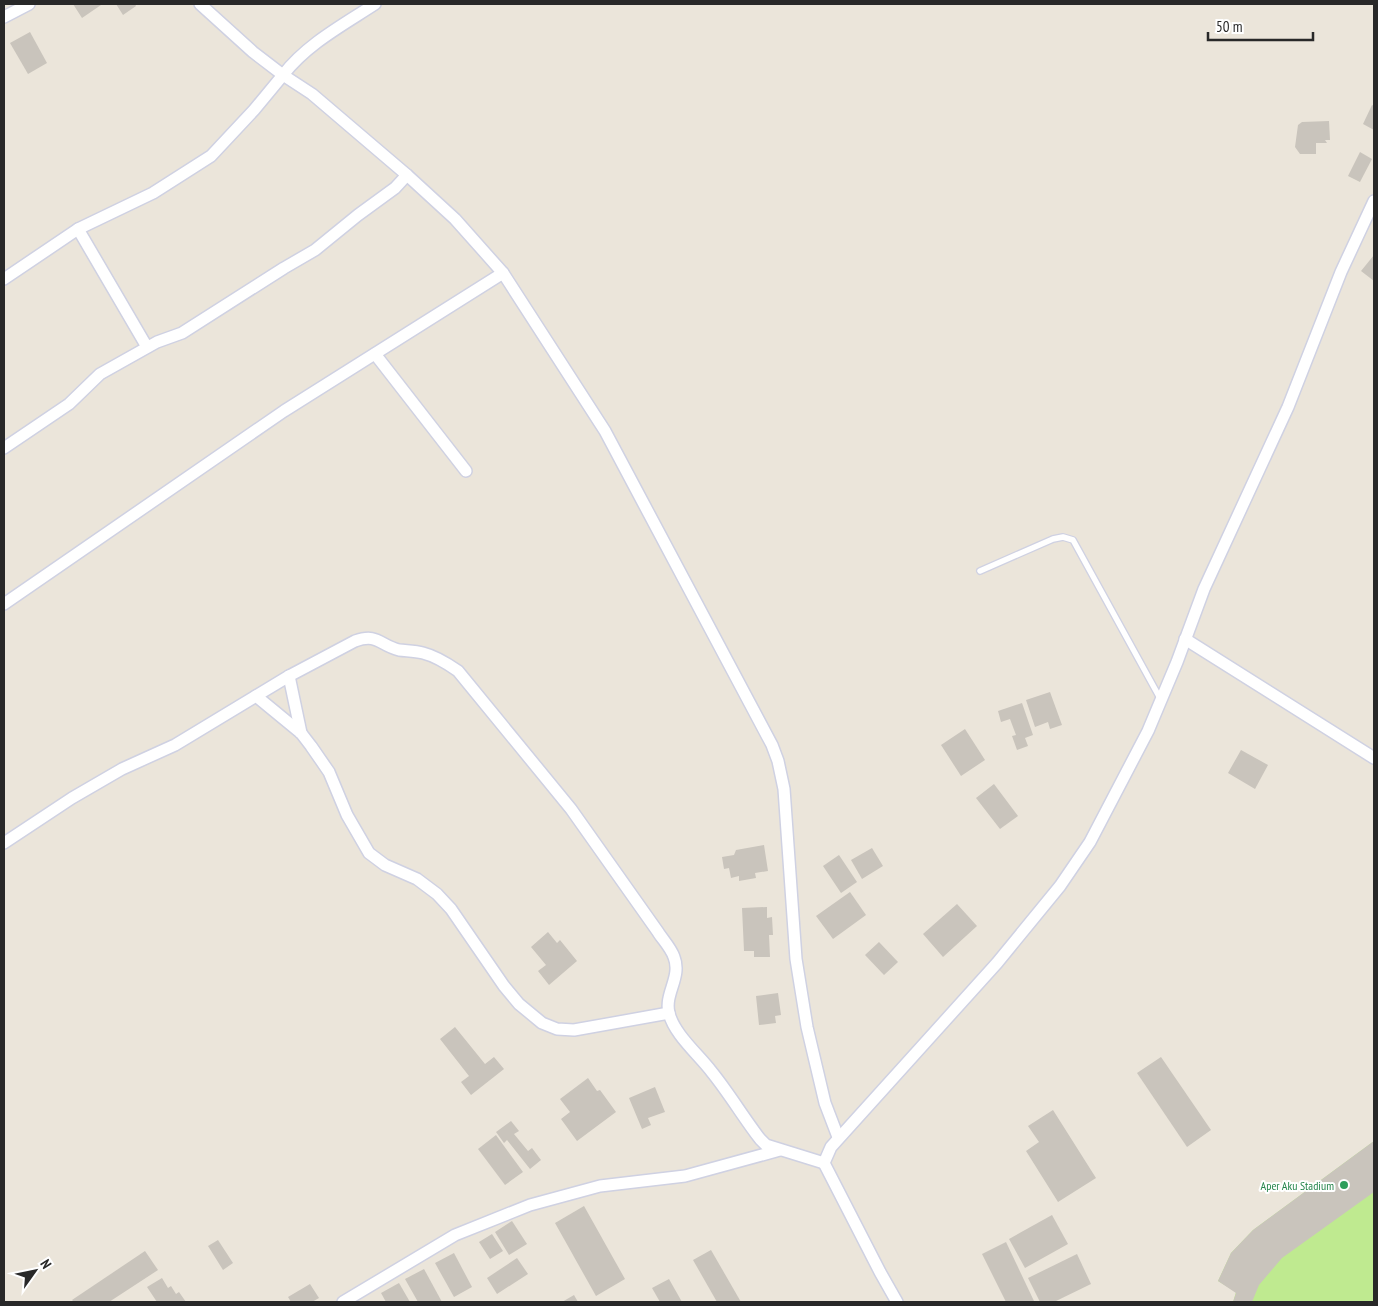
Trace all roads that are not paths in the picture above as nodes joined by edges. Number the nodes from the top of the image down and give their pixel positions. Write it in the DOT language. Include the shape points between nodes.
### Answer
graph roads {
  1 [pos="29,4"];
  2 [pos="200,4"];
  3 [pos="376,4"];
  4 [pos="4,17"];
  5 [pos="283,75"];
  6 [pos="407,175"];
  7 [pos="1374,201"];
  8 [pos="78,229"];
  9 [pos="503,273"];
  10 [pos="4,279"];
  11 [pos="147,348"];
  12 [pos="375,354"];
  13 [pos="4,448"];
  14 [pos="466,471"];
  15 [pos="980,571"];
  16 [pos="4,604"];
  17 [pos="1185,639"];
  18 [pos="289,676"];
  19 [pos="256,696"];
  20 [pos="1160,700"];
  21 [pos="301,733"];
  22 [pos="1374,758"];
  23 [pos="4,843"];
  24 [pos="668,1013"];
  25 [pos="838,1137"];
  26 [pos="780,1150"];
  27 [pos="824,1163"];
  28 [pos="343,1302"];
  29 [pos="897,1302"];
  1 -- 4 [label="street"];
  2 -- 5 [label="street"];
  3 -- 5 [label="street" via="298,57"];
  5 -- 6 [label="street" via="312,94"];
  5 -- 8 [label="street" via="211,156 154,193"];
  6 -- 9 [label="street" via="455,219"];
  6 -- 11 [label="street" via="396,188 315,250 182,333"];
  7 -- 17 [label="street" via="1341,272 1288,407 1204,589"];
  8 -- 10 [label="street"];
  8 -- 11 [label="street"];
  9 -- 12 [label="street"];
  9 -- 25 [label="street" via="605,430 772,745 784,789 796,960 807,1028 825,1102"];
  11 -- 13 [label="street" via="100,374 68,404"];
  12 -- 14 [label="street"];
  12 -- 16 [label="street" via="284,411"];
  15 -- 20 [label="lane" via="1053,539 1073,540"];
  17 -- 20 [label="street"];
  17 -- 22 [label="street"];
  18 -- 19 [label="street"];
  18 -- 21 [label="street"];
  18 -- 24 [label="street" via="366,638 375,638 399,650 423,653 458,671 572,809 672,952 676,972 667,999"];
  19 -- 21 [label="street"];
  19 -- 23 [label="street" via="175,745 122,769 72,798"];
  20 -- 25 [label="street" via="1148,731 1090,842 1060,886 990,970"];
  21 -- 24 [label="street" via="329,772 347,815 370,853 437,894 504,986 542,1023 557,1029 574,1030"];
  24 -- 26 [label="street" via="684,1040 712,1072 760,1139"];
  25 -- 27 [label="street"];
  26 -- 27 [label="street"];
  26 -- 28 [label="street" via="685,1176 600,1186 530,1205 455,1235"];
  27 -- 29 [label="street"];
}
